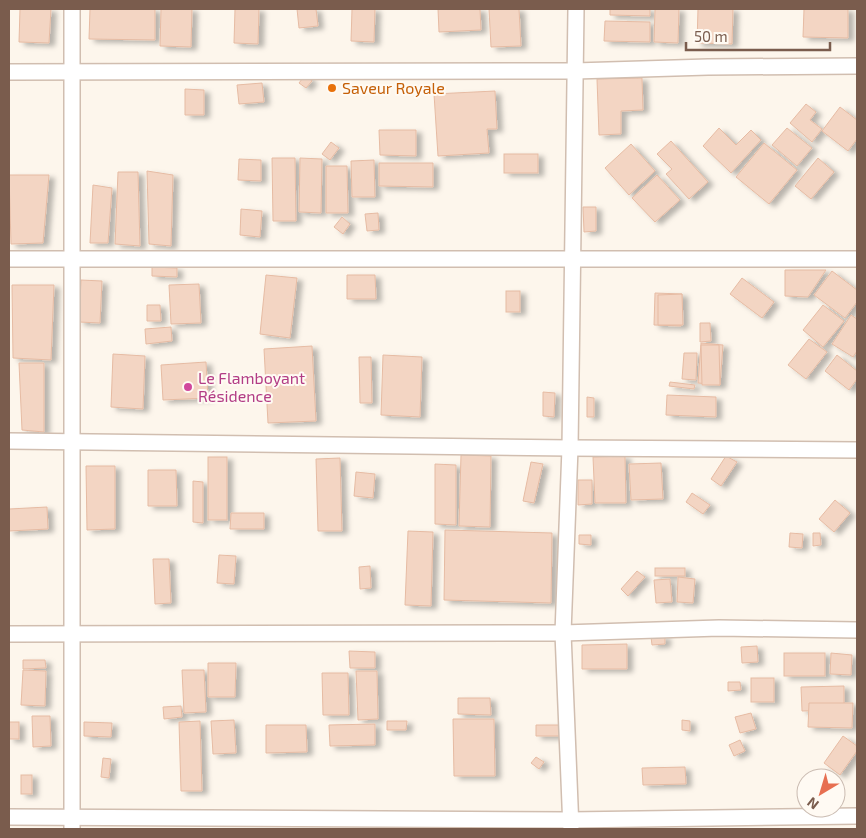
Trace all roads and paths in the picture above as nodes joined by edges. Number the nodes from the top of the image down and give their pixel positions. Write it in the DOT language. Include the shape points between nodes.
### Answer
graph roads {
  1 [pos="72,9"];
  2 [pos="576,9"];
  3 [pos="857,66"];
  4 [pos="575,70"];
  5 [pos="9,72"];
  6 [pos="72,72"];
  7 [pos="573,258"];
  8 [pos="9,259"];
  9 [pos="72,259"];
  10 [pos="857,259"];
  11 [pos="9,441"];
  12 [pos="72,441"];
  13 [pos="570,448"];
  14 [pos="857,450"];
  15 [pos="857,630"];
  16 [pos="563,633"];
  17 [pos="9,634"];
  18 [pos="72,634"];
  19 [pos="857,816"];
  20 [pos="9,817"];
  21 [pos="72,823"];
  22 [pos="570,825"];
  1 -- 6 [label="street"];
  2 -- 4 [label="street"];
  3 -- 4 [label="street"];
  4 -- 6 [label="street"];
  4 -- 7 [label="street"];
  5 -- 6 [label="street"];
  6 -- 9 [label="street"];
  7 -- 9 [label="street"];
  7 -- 10 [label="street"];
  7 -- 13 [label="street"];
  8 -- 9 [label="street"];
  9 -- 12 [label="street"];
  11 -- 12 [label="street"];
  12 -- 13 [label="street"];
  12 -- 18 [label="street"];
  13 -- 14 [label="street"];
  13 -- 16 [label="street"];
  15 -- 16 [label="street" via="719,628"];
  16 -- 18 [label="street"];
  16 -- 22 [label="street"];
  17 -- 18 [label="street"];
  18 -- 21 [label="street"];
  19 -- 22 [label="street"];
  20 -- 21 [label="street"];
  21 -- 22 [label="street"];
}
